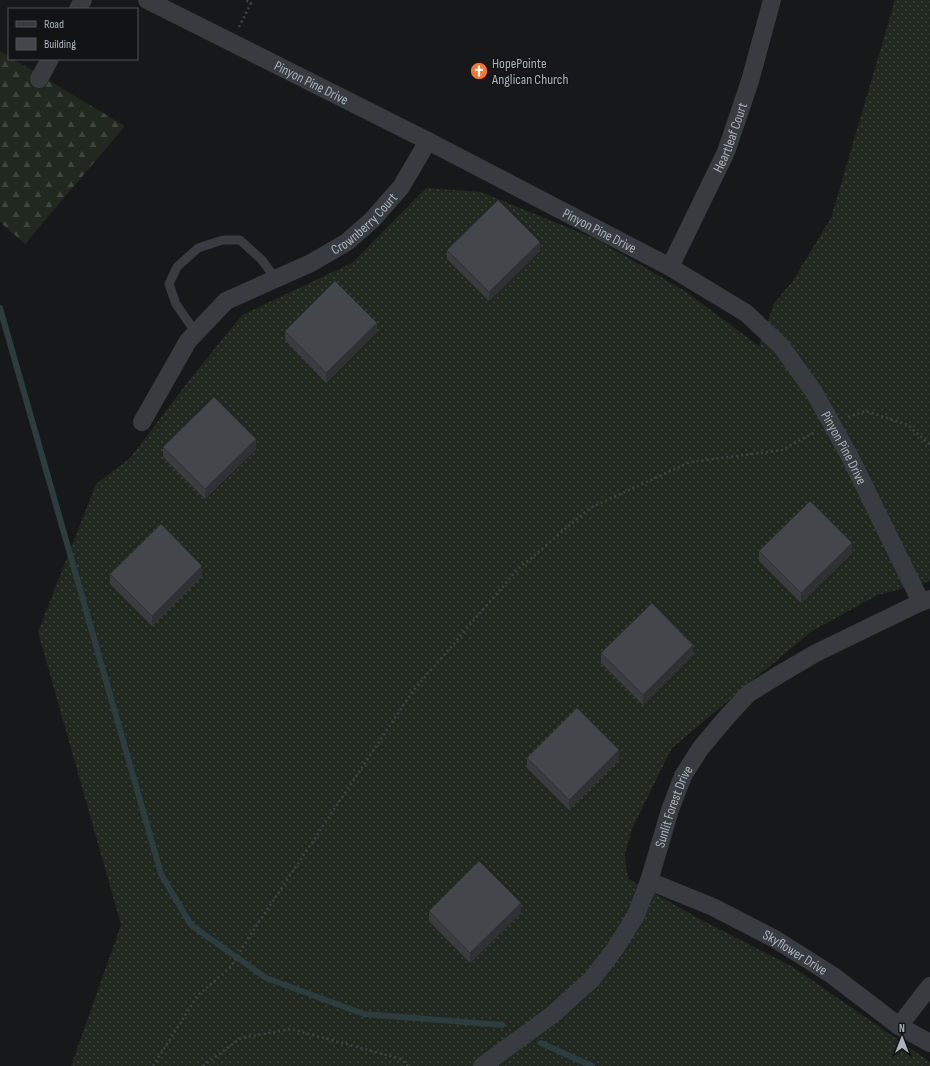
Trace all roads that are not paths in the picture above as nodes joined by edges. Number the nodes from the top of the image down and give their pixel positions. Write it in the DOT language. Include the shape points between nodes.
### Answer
graph roads {
  1 [pos="147,0"];
  2 [pos="772,0"];
  3 [pos="49,60"];
  4 [pos="39,79"];
  5 [pos="428,141"];
  6 [pos="670,267"];
  7 [pos="275,278"];
  8 [pos="196,333"];
  9 [pos="142,422"];
  10 [pos="925,600"];
  11 [pos="649,881"];
  12 [pos="930,986"];
  13 [pos="899,1026"];
  14 [pos="930,1043"];
  15 [pos="482,1066"];
  1 -- 5 [label="street, Pinyon Pine Drive"];
  2 -- 6 [label="street, Heartleaf Court" via="750,81 726,152"];
  3 -- 4 [label="street"];
  5 -- 6 [label="street, Pinyon Pine Drive"];
  5 -- 7 [label="street, Crownberry Court" via="401,187 372,220 347,242 311,263"];
  6 -- 10 [label="street, Pinyon Pine Drive" via="746,313 781,346 814,392"];
  7 -- 8 [label="street, Crownberry Court" via="226,301"];
  7 -- 8 [label="lane" via="262,260 240,240 223,240 198,248 177,266 169,284 176,304"];
  8 -- 9 [label="street, Crownberry Court" via="188,341"];
  10 -- 11 [label="street, Sunlit Forest Drive" via="816,653 748,694 700,749 683,776"];
  11 -- 13 [label="street, Skyflower Drive" via="713,907 775,939 832,975"];
  11 -- 15 [label="street, Sunlit Forest Drive" via="636,915 618,946 592,979 552,1015"];
  12 -- 13 [label="street"];
  13 -- 14 [label="street, Skyflower Drive"];
}
